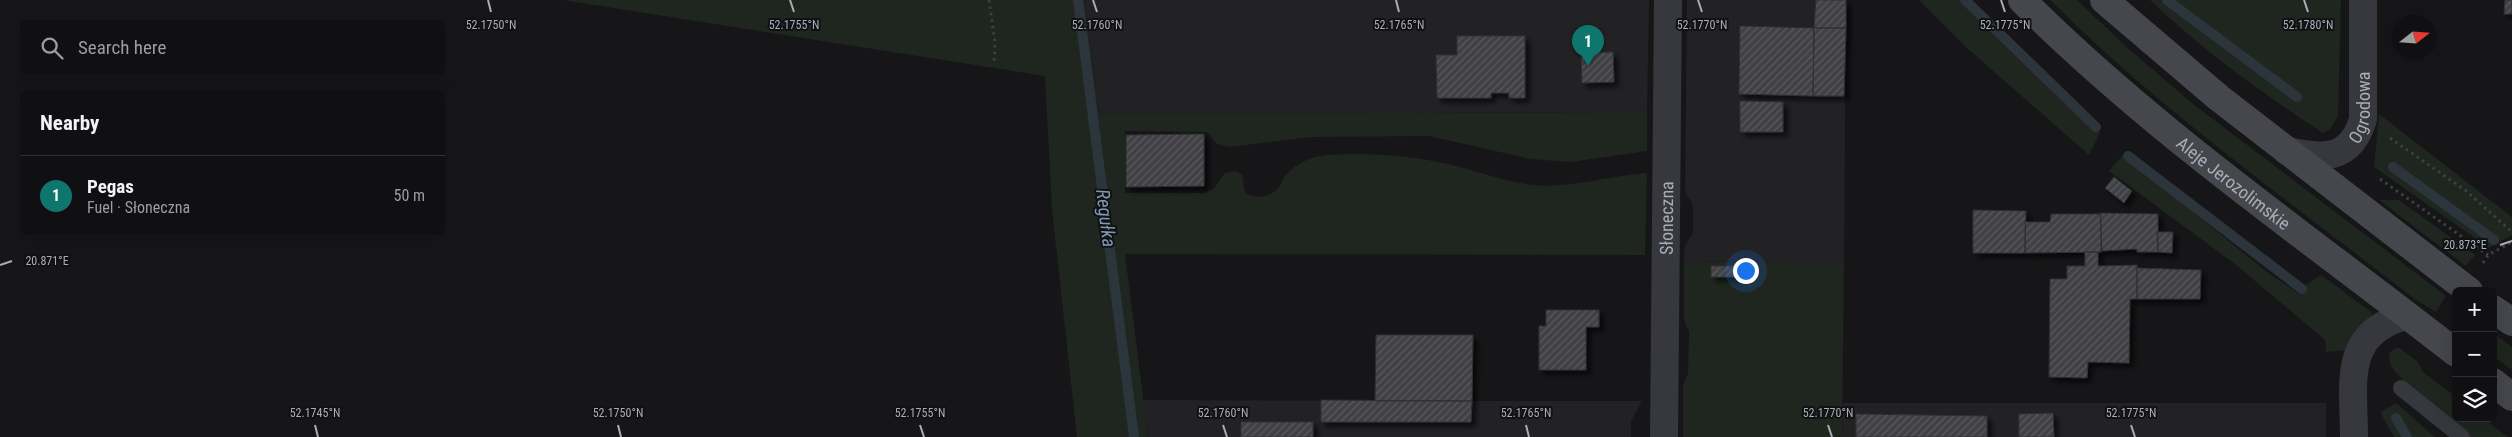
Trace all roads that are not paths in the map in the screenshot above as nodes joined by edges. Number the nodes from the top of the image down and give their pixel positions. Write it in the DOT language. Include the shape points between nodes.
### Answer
graph roads {
  1 [pos="1668,0"];
  2 [pos="2022,0"];
  3 [pos="2104,0"];
  4 [pos="2363,0"];
  5 [pos="2287,151"];
  6 [pos="2464,287"];
  7 [pos="2497,312"];
  8 [pos="2407,316"];
  9 [pos="2512,322"];
  10 [pos="2452,350"];
  11 [pos="2497,385"];
  12 [pos="2401,388"];
  13 [pos="2512,397"];
  14 [pos="1664,437"];
  15 [pos="2354,437"];
  16 [pos="2462,437"];
  1 -- 14 [label="street, Słoneczna"];
  2 -- 8 [label="main road, Aleje Jerozolimskie" via="2064,42 2149,116"];
  3 -- 5 [label="main road"];
  4 -- 5 [label="street, Ogrodowa" via="2355,134 2334,154 2305,156"];
  5 -- 6 [label="main road"];
  7 -- 9 [label="main road"];
  8 -- 10 [label="main road, Aleje Jerozolimskie"];
  8 -- 15 [label="street" via="2378,328 2359,349 2354,370"];
  11 -- 13 [label="main road"];
  12 -- 16 [label="lane"];
}
